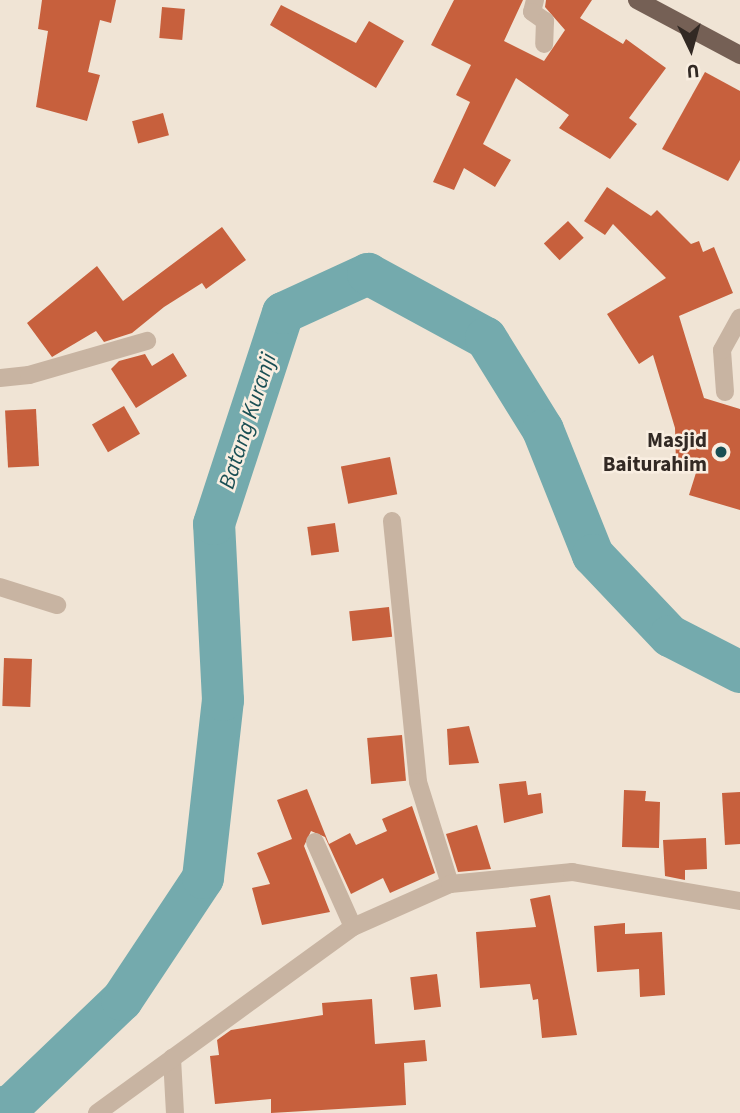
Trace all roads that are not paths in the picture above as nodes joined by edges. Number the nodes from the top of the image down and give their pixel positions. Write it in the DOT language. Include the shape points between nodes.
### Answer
graph roads {
  1 [pos="535,0"];
  2 [pos="637,0"];
  3 [pos="544,44"];
  4 [pos="740,55"];
  5 [pos="740,318"];
  6 [pos="147,341"];
  7 [pos="0,378"];
  8 [pos="725,392"];
  9 [pos="392,521"];
  10 [pos="0,587"];
  11 [pos="57,606"];
  12 [pos="315,842"];
  13 [pos="450,884"];
  14 [pos="740,901"];
  15 [pos="353,927"];
  16 [pos="172,1058"];
  17 [pos="96,1113"];
  18 [pos="175,1113"];
  1 -- 3 [label="street" via="532,12 545,21"];
  2 -- 4 [label="main road"];
  5 -- 8 [label="street" via="722,350"];
  6 -- 7 [label="street" via="29,375"];
  9 -- 13 [label="street" via="418,782"];
  10 -- 11 [label="street"];
  12 -- 15 [label="street"];
  13 -- 14 [label="street" via="572,872"];
  13 -- 15 [label="street"];
  15 -- 16 [label="street"];
  16 -- 17 [label="street"];
  16 -- 18 [label="street"];
}
